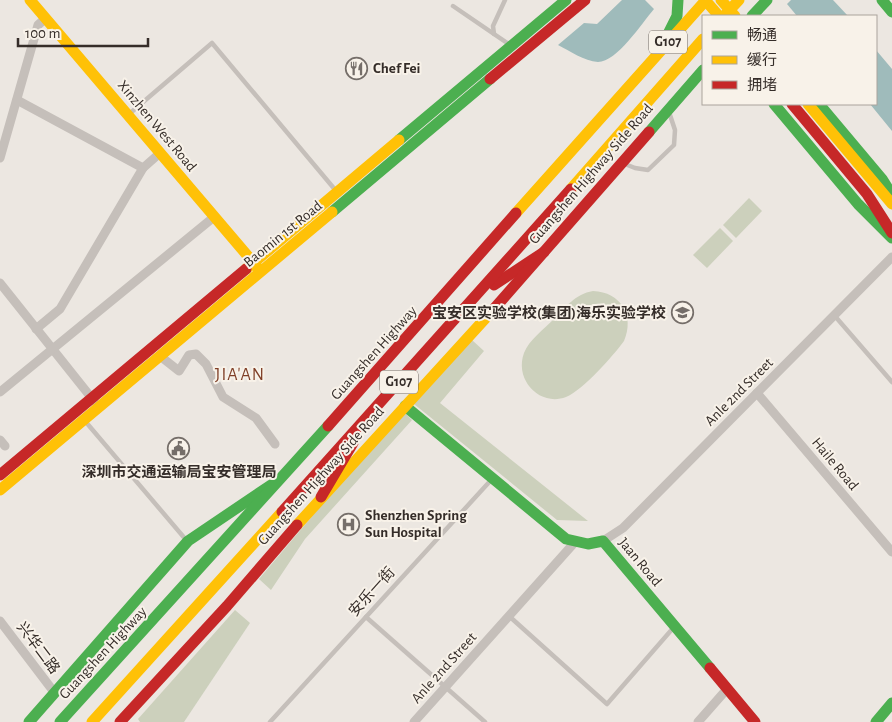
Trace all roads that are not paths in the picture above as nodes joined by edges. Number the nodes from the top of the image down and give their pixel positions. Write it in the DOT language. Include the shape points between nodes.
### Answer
graph roads {
  1 [pos="30,0"];
  2 [pos="506,0"];
  3 [pos="585,0"];
  4 [pos="678,0"];
  5 [pos="706,0"];
  6 [pos="722,0"];
  7 [pos="739,0"];
  8 [pos="768,0"];
  9 [pos="882,0"];
  10 [pos="566,3"];
  11 [pos="453,6"];
  12 [pos="892,12"];
  13 [pos="718,15"];
  14 [pos="725,15"];
  15 [pos="734,15"];
  16 [pos="753,15"];
  17 [pos="762,15"];
  18 [pos="46,18"];
  19 [pos="494,34"];
  20 [pos="702,40"];
  21 [pos="512,46"];
  22 [pos="656,55"];
  23 [pos="702,71"];
  24 [pos="17,100"];
  25 [pos="775,105"];
  26 [pos="793,105"];
  27 [pos="809,105"];
  28 [pos="821,105"];
  29 [pos="668,109"];
  30 [pos="127,115"];
  31 [pos="160,153"];
  32 [pos="0,158"];
  33 [pos="621,162"];
  34 [pos="142,168"];
  35 [pos="338,193"];
  36 [pos="892,195"];
  37 [pos="892,204"];
  38 [pos="214,217"];
  39 [pos="892,233"];
  40 [pos="892,238"];
  41 [pos="544,252"];
  42 [pos="892,257"];
  43 [pos="257,268"];
  44 [pos="0,283"];
  45 [pos="476,296"];
  46 [pos="834,315"];
  47 [pos="36,329"];
  48 [pos="52,348"];
  49 [pos="160,356"];
  50 [pos="892,382"];
  51 [pos="0,392"];
  52 [pos="757,393"];
  53 [pos="96,403"];
  54 [pos="405,406"];
  55 [pos="372,412"];
  56 [pos="84,420"];
  57 [pos="275,444"];
  58 [pos="0,475"];
  59 [pos="283,476"];
  60 [pos="493,478"];
  61 [pos="0,490"];
  62 [pos="320,497"];
  63 [pos="188,541"];
  64 [pos="603,541"];
  65 [pos="575,542"];
  66 [pos="892,552"];
  67 [pos="509,616"];
  68 [pos="366,617"];
  69 [pos="0,621"];
  70 [pos="675,626"];
  71 [pos="446,687"];
  72 [pos="727,689"];
  73 [pos="54,692"];
  74 [pos="892,703"];
  75 [pos="124,721"];
  76 [pos="29,722"];
  77 [pos="60,722"];
  78 [pos="92,722"];
  79 [pos="270,722"];
  80 [pos="414,722"];
  81 [pos="485,722"];
  82 [pos="698,722"];
  83 [pos="755,722"];
  84 [pos="876,722"];
  1 -- 18 [label="main road, Xinzhen West Road"];
  2 -- 19 [label="lane" via="493,26"];
  3 -- 10 [label="main road, Baomin 1st Road"];
  4 -- 22 [label="main road" via="677,16"];
  5 -- 13 [label="main road"];
  5 -- 22 [label="main road, Guangshen Highway / G107"];
  6 -- 15 [label="main road"];
  7 -- 14 [label="main road"];
  8 -- 16 [label="main road"];
  8 -- 17 [label="main road"];
  9 -- 12 [label="main road"];
  10 -- 21 [label="main road, Baomin 1st Road"];
  10 -- 43 [label="main road, Baomin 1st Road"];
  11 -- 19 [label="lane"];
  18 -- 24 [label="street" via="38,25"];
  18 -- 30 [label="main road, Xinzhen West Road"];
  19 -- 21 [label="lane"];
  20 -- 45 [label="main road, G107"];
  21 -- 35 [label="main road, Baomin 1st Road"];
  22 -- 59 [label="main road, Guangshen Highway / G107"];
  23 -- 29 [label="main road, Guangshen Highway Side Road"];
  24 -- 32 [label="street"];
  24 -- 34 [label="street"];
  25 -- 40 [label="main road" via="858,204"];
  26 -- 39 [label="main road" via="867,194"];
  27 -- 37 [label="main road"];
  28 -- 36 [label="main road"];
  29 -- 33 [label="main road, Guangshen Highway Side Road"];
  29 -- 33 [label="lane" via="675,130 674,145 648,170"];
  30 -- 31 [label="main road, Xinzhen West Road"];
  30 -- 35 [label="lane" via="212,44"];
  31 -- 34 [label="street"];
  31 -- 38 [label="main road, Xinzhen West Road"];
  33 -- 41 [label="main road, Guangshen Highway Side Road"];
  34 -- 47 [label="street" via="60,309"];
  35 -- 43 [label="main road, Baomin 1st Road"];
  38 -- 43 [label="main road, Xinzhen West Road"];
  38 -- 48 [label="street"];
  41 -- 45 [label="main road"];
  41 -- 54 [label="main road, Guangshen Highway Side Road"];
  42 -- 46 [label="street, Anle 2nd Street"];
  43 -- 49 [label="main road, Baomin 1st Road"];
  43 -- 53 [label="main road, Baomin 1st Road"];
  44 -- 47 [label="street"];
  45 -- 55 [label="main road, G107"];
  46 -- 50 [label="lane"];
  46 -- 52 [label="street, Anle 2nd Street"];
  47 -- 48 [label="street"];
  48 -- 51 [label="street"];
  48 -- 53 [label="street"];
  49 -- 53 [label="main road, Baomin 1st Road"];
  49 -- 57 [label="street" via="179,371 189,355 196,354 206,364 223,397 256,418"];
  52 -- 64 [label="street, Anle 2nd Street" via="623,528"];
  52 -- 66 [label="street, Haile Road"];
  53 -- 56 [label="main road, Baomin 1st Road"];
  53 -- 58 [label="main road, Baomin 1st Road"];
  54 -- 60 [label="main road"];
  54 -- 62 [label="main road, Guangshen Highway Side Road"];
  55 -- 62 [label="main road"];
  55 -- 78 [label="main road, G107"];
  56 -- 61 [label="main road, Baomin 1st Road"];
  56 -- 63 [label="lane"];
  59 -- 63 [label="main road, Guangshen Highway Side Road"];
  59 -- 77 [label="main road, Guangshen Highway / G107"];
  60 -- 65 [label="main road" via="566,539"];
  60 -- 68 [label="lane, 安乐一街"];
  62 -- 75 [label="main road, Guangshen Highway Side Road"];
  63 -- 73 [label="main road, Guangshen Highway Side Road"];
  64 -- 65 [label="main road, Jaan Road"];
  64 -- 70 [label="main road, Jaan Road"];
  65 -- 67 [label="street, Anle 2nd Street"];
  67 -- 70 [label="lane" via="607,704"];
  67 -- 71 [label="street, Anle 2nd Street"];
  68 -- 71 [label="lane"];
  68 -- 79 [label="lane, 安乐一街"];
  69 -- 73 [label="street, 兴华二路"];
  70 -- 72 [label="main road, Jaan Road"];
  71 -- 80 [label="street, Anle 2nd Street"];
  71 -- 81 [label="lane"];
  72 -- 82 [label="street"];
  72 -- 83 [label="main road, Jaan Road"];
  73 -- 76 [label="main road, Guangshen Highway Side Road"];
  74 -- 84 [label="main road"];
}
